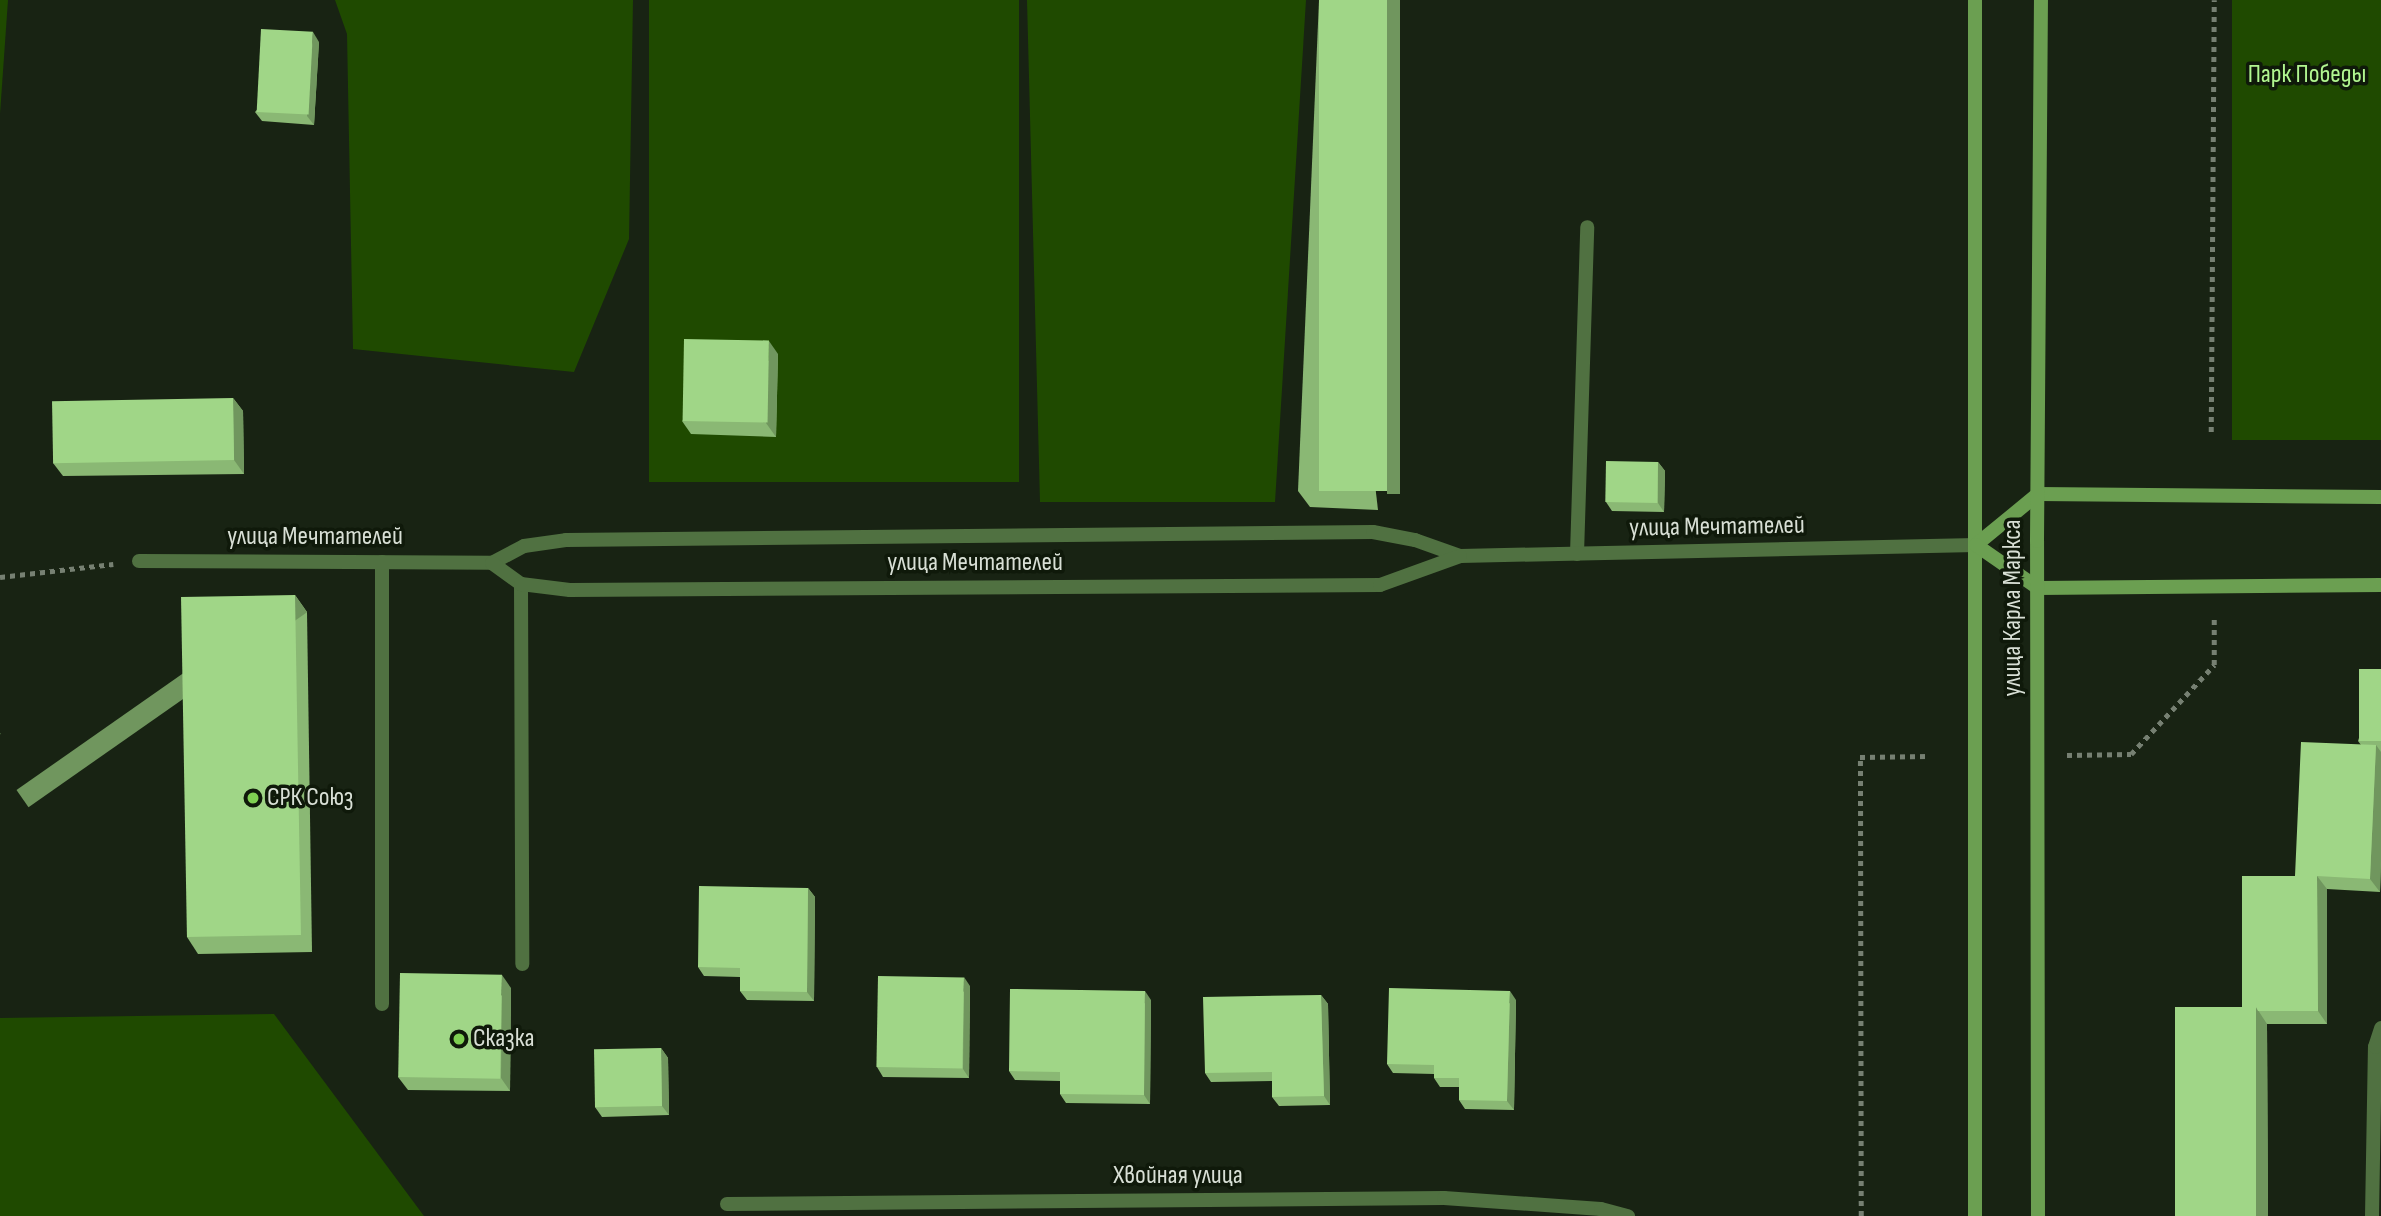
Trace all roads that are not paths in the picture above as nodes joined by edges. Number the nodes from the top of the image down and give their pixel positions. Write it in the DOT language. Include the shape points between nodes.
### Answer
graph roads {
  1 [pos="1975,0"];
  2 [pos="2042,0"];
  3 [pos="1587,227"];
  4 [pos="2038,494"];
  5 [pos="2381,497"];
  6 [pos="1976,545"];
  7 [pos="1577,554"];
  8 [pos="1460,556"];
  9 [pos="139,561"];
  10 [pos="382,562"];
  11 [pos="492,563"];
  12 [pos="521,584"];
  13 [pos="2381,585"];
  14 [pos="2038,588"];
  15 [pos="522,964"];
  16 [pos="382,1004"];
  17 [pos="2381,1028"];
  18 [pos="727,1204"];
  19 [pos="1628,1216"];
  20 [pos="1975,1216"];
  21 [pos="2038,1216"];
  22 [pos="2372,1216"];
  1 -- 6 [label="main road, улица Карла Маркса"];
  2 -- 4 [label="main road, улица Карла Маркса"];
  3 -- 7 [label="street"];
  4 -- 5 [label="main road"];
  4 -- 6 [label="main road"];
  4 -- 14 [label="main road, улица Карла Маркса"];
  6 -- 7 [label="street, улица Мечтателей"];
  6 -- 14 [label="main road"];
  6 -- 20 [label="main road, улица Карла Маркса"];
  7 -- 8 [label="street, улица Мечтателей"];
  8 -- 11 [label="street, улица Мечтателей" via="1415,540 1359,533 566,540 524,546"];
  8 -- 12 [label="street, улица Мечтателей" via="1380,585 570,590"];
  9 -- 10 [label="street, улица Мечтателей"];
  10 -- 11 [label="street, улица Мечтателей"];
  10 -- 16 [label="street"];
  11 -- 12 [label="street, улица Мечтателей"];
  12 -- 15 [label="street"];
  13 -- 14 [label="main road"];
  14 -- 21 [label="main road, улица Карла Маркса"];
  17 -- 22 [label="street" via="2375,1047"];
  18 -- 19 [label="street, Хвойная улица" via="1444,1198 1601,1209"];
}
